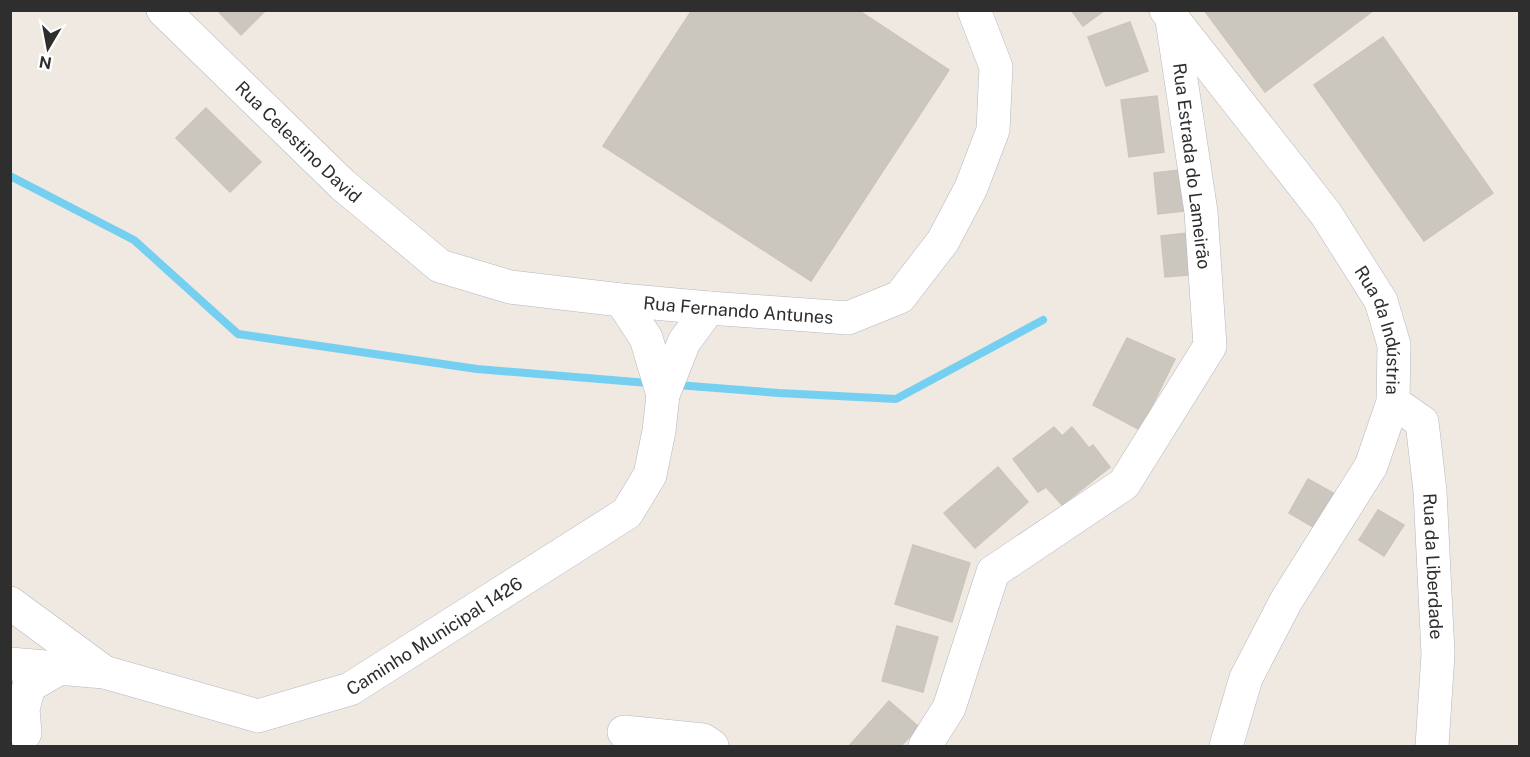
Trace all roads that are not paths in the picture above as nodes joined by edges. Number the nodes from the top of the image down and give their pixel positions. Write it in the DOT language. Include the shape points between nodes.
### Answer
graph roads {
  1 [pos="163,10"];
  2 [pos="974,10"];
  3 [pos="1169,14"];
  4 [pos="440,266"];
  5 [pos="621,300"];
  6 [pos="709,308"];
  7 [pos="663,395"];
  8 [pos="1393,402"];
  9 [pos="10,603"];
  10 [pos="10,664"];
  11 [pos="60,668"];
  12 [pos="104,672"];
  13 [pos="624,732"];
  14 [pos="23,733"];
  15 [pos="712,747"];
  16 [pos="926,747"];
  17 [pos="1226,747"];
  18 [pos="1432,747"];
  1 -- 4 [label="street, Rua Celestino David" via="343,185"];
  2 -- 6 [label="street, Rua Fernando Antunes" via="996,67 993,130 971,188 943,241 900,297 848,318"];
  3 -- 8 [label="street, Rua da Indústria" via="1326,214 1381,301 1394,345"];
  3 -- 16 [label="street, Rua Estrada do Lameirão" via="1201,212 1210,346 1124,484 993,572 949,708"];
  4 -- 5 [label="street, Rua Fernando Antunes" via="510,287"];
  5 -- 6 [label="street, Rua Fernando Antunes"];
  5 -- 7 [label="street, Caminho Municipal 1426" via="646,338"];
  6 -- 7 [label="street, Caminho Municipal 1426" via="684,342"];
  7 -- 12 [label="street, Caminho Municipal 1426" via="650,474 627,513 350,688 258,716"];
  8 -- 17 [label="street, Rua da Indústria" via="1371,466 1286,601 1246,678"];
  8 -- 18 [label="street, Rua da Liberdade" via="1422,422 1430,491 1437,654"];
  9 -- 12 [label="street, Caminho Municipal 1426"];
  10 -- 11 [label="street, Caminho Municipal 1426"];
  11 -- 12 [label="street, Caminho Municipal 1426"];
  11 -- 14 [label="street" via="29,686 23,709"];
  13 -- 15 [label="street" via="704,740"];
}
